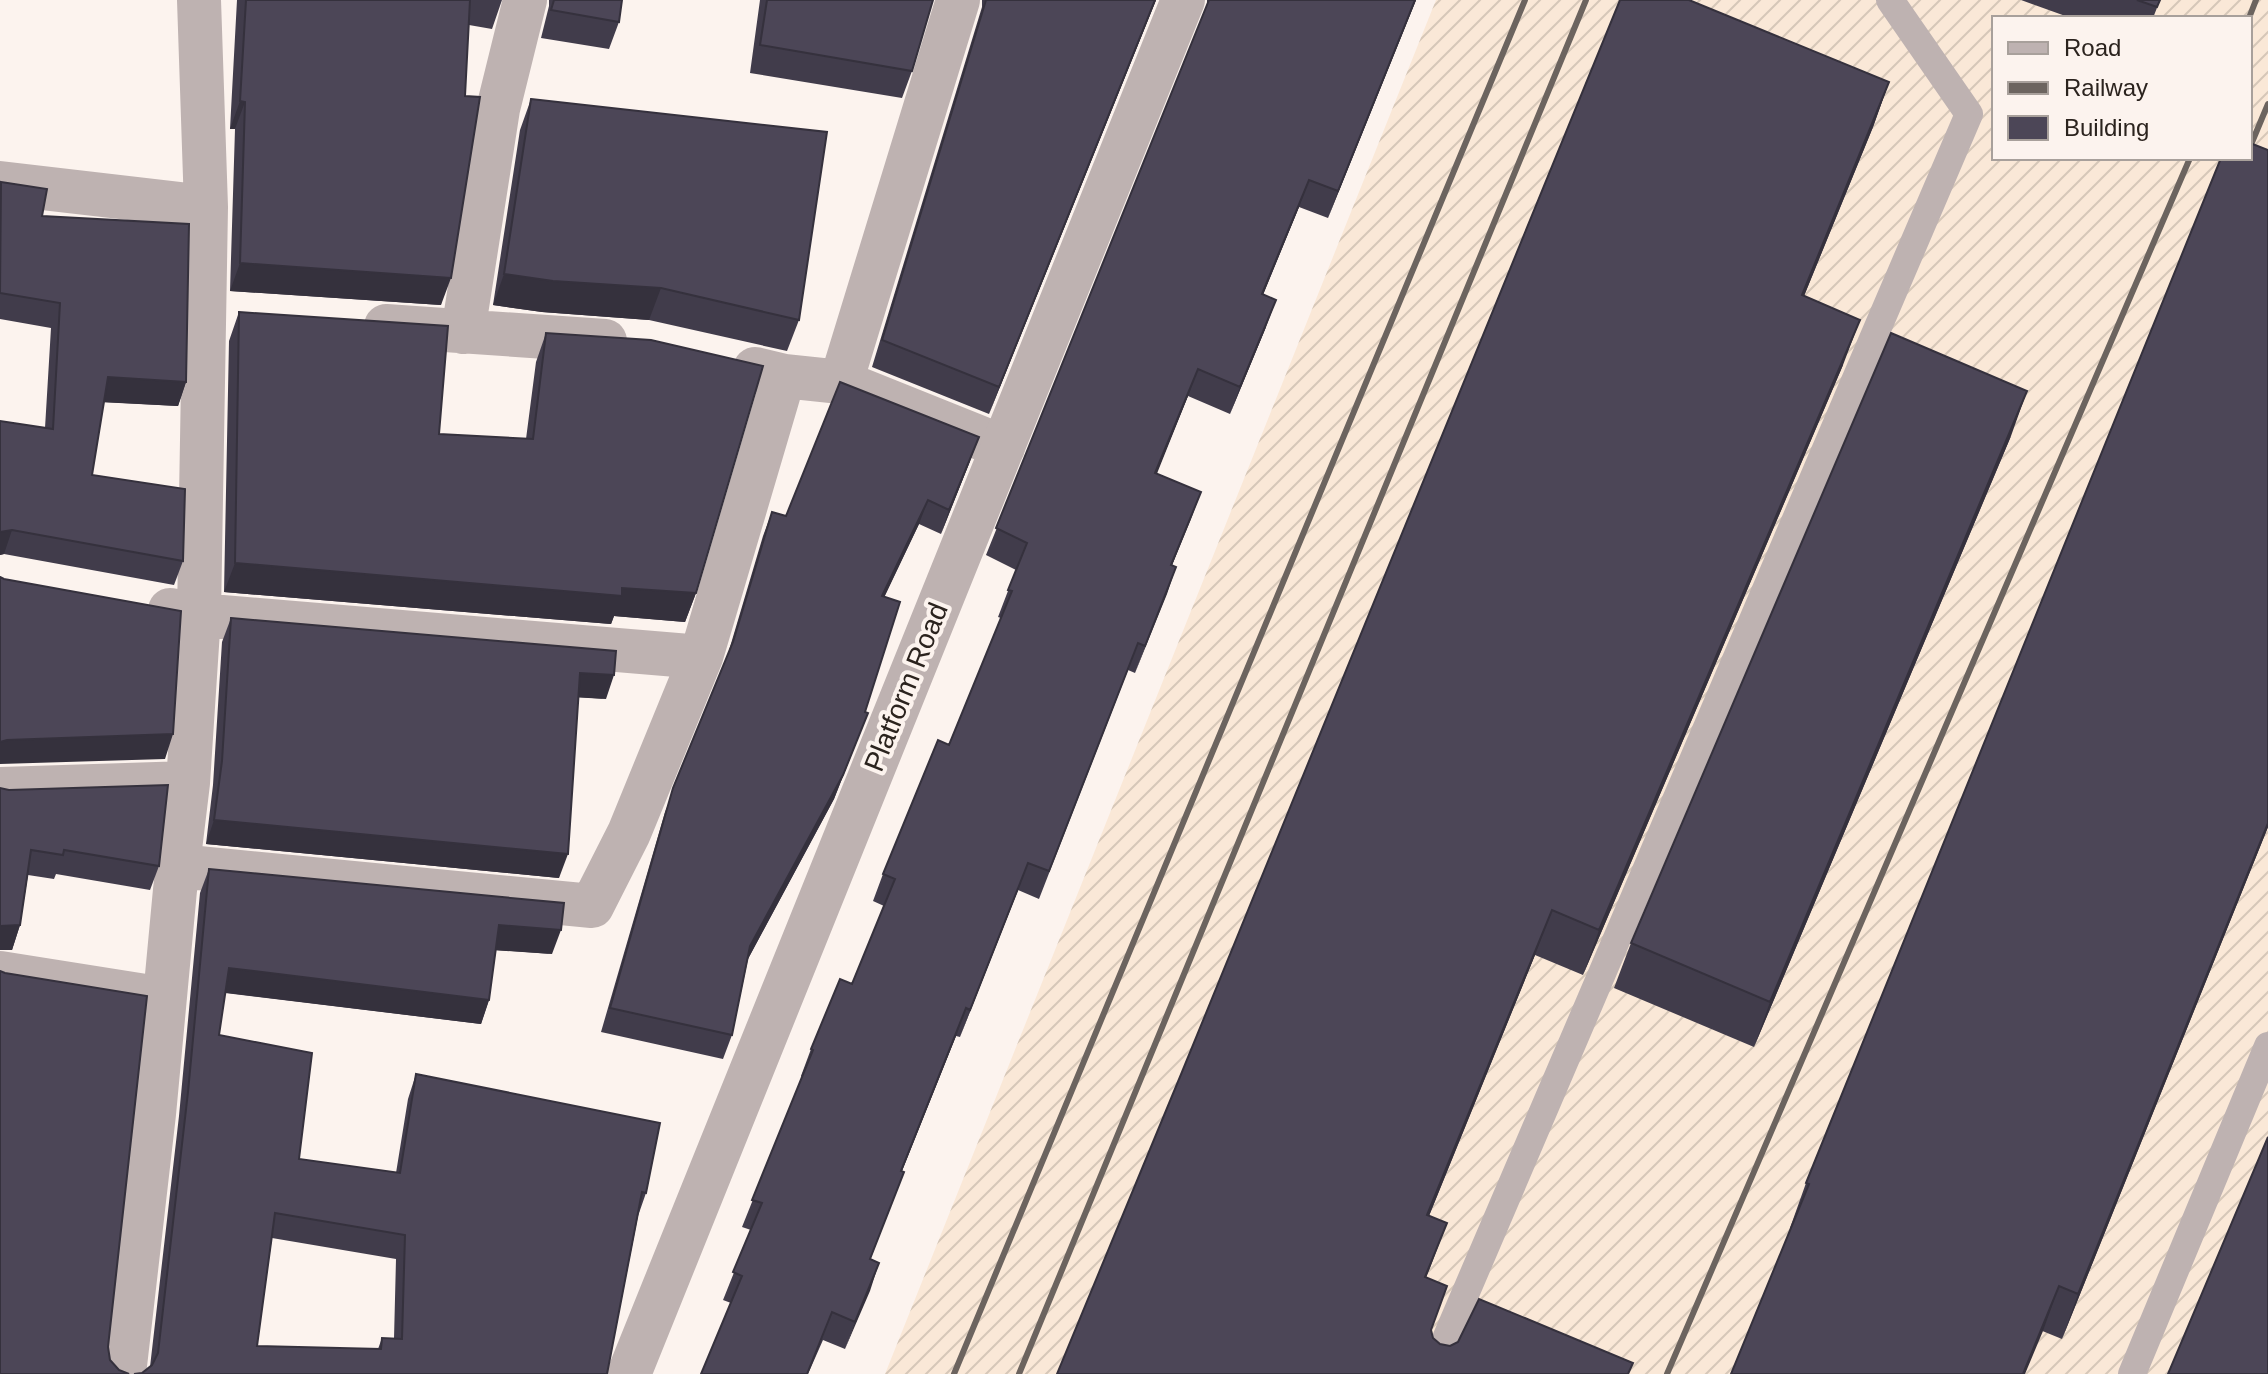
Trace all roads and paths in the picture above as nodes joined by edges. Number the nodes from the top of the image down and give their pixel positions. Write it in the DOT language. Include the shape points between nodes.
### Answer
graph roads {
  1 [pos="199,0"];
  2 [pos="525,0"];
  3 [pos="958,0"];
  4 [pos="1183,0"];
  5 [pos="1890,0"];
  6 [pos="0,183"];
  7 [pos="206,207"];
  8 [pos="205,314"];
  9 [pos="251,317"];
  10 [pos="342,323"];
  11 [pos="463,332"];
  12 [pos="644,344"];
  13 [pos="722,362"];
  14 [pos="784,376"];
  15 [pos="841,382"];
  16 [pos="1003,447"];
  17 [pos="138,604"];
  18 [pos="199,615"];
  19 [pos="701,657"];
  20 [pos="188,783"];
  21 [pos="0,789"];
  22 [pos="178,866"];
  23 [pos="0,973"];
  24 [pos="164,999"];
  25 [pos="2268,1046"];
  26 [pos="124,1374"];
  27 [pos="629,1374"];
  28 [pos="1431,1374"];
  29 [pos="2132,1374"];
  1 -- 7 [label="street"];
  2 -- 11 [label="street" via="498,109"];
  3 -- 15 [label="street"];
  4 -- 16 [label="street, Platform Road"];
  5 -- 28 [label="lane" via="1969,114"];
  6 -- 7 [label="street"];
  7 -- 8 [label="street"];
  8 -- 9 [label="street"];
  8 -- 18 [label="street"];
  10 -- 11 [label="street"];
  11 -- 12 [label="street"];
  13 -- 14 [label="street"];
  14 -- 15 [label="street"];
  14 -- 19 [label="street"];
  15 -- 16 [label="street"];
  16 -- 27 [label="street, Platform Road"];
  17 -- 18 [label="street"];
  18 -- 19 [label="street"];
  18 -- 20 [label="street"];
  19 -- 22 [label="street" via="629,833 592,906"];
  20 -- 21 [label="street"];
  20 -- 22 [label="street"];
  22 -- 24 [label="street"];
  23 -- 24 [label="street"];
  24 -- 26 [label="street"];
  25 -- 29 [label="lane"];
}
